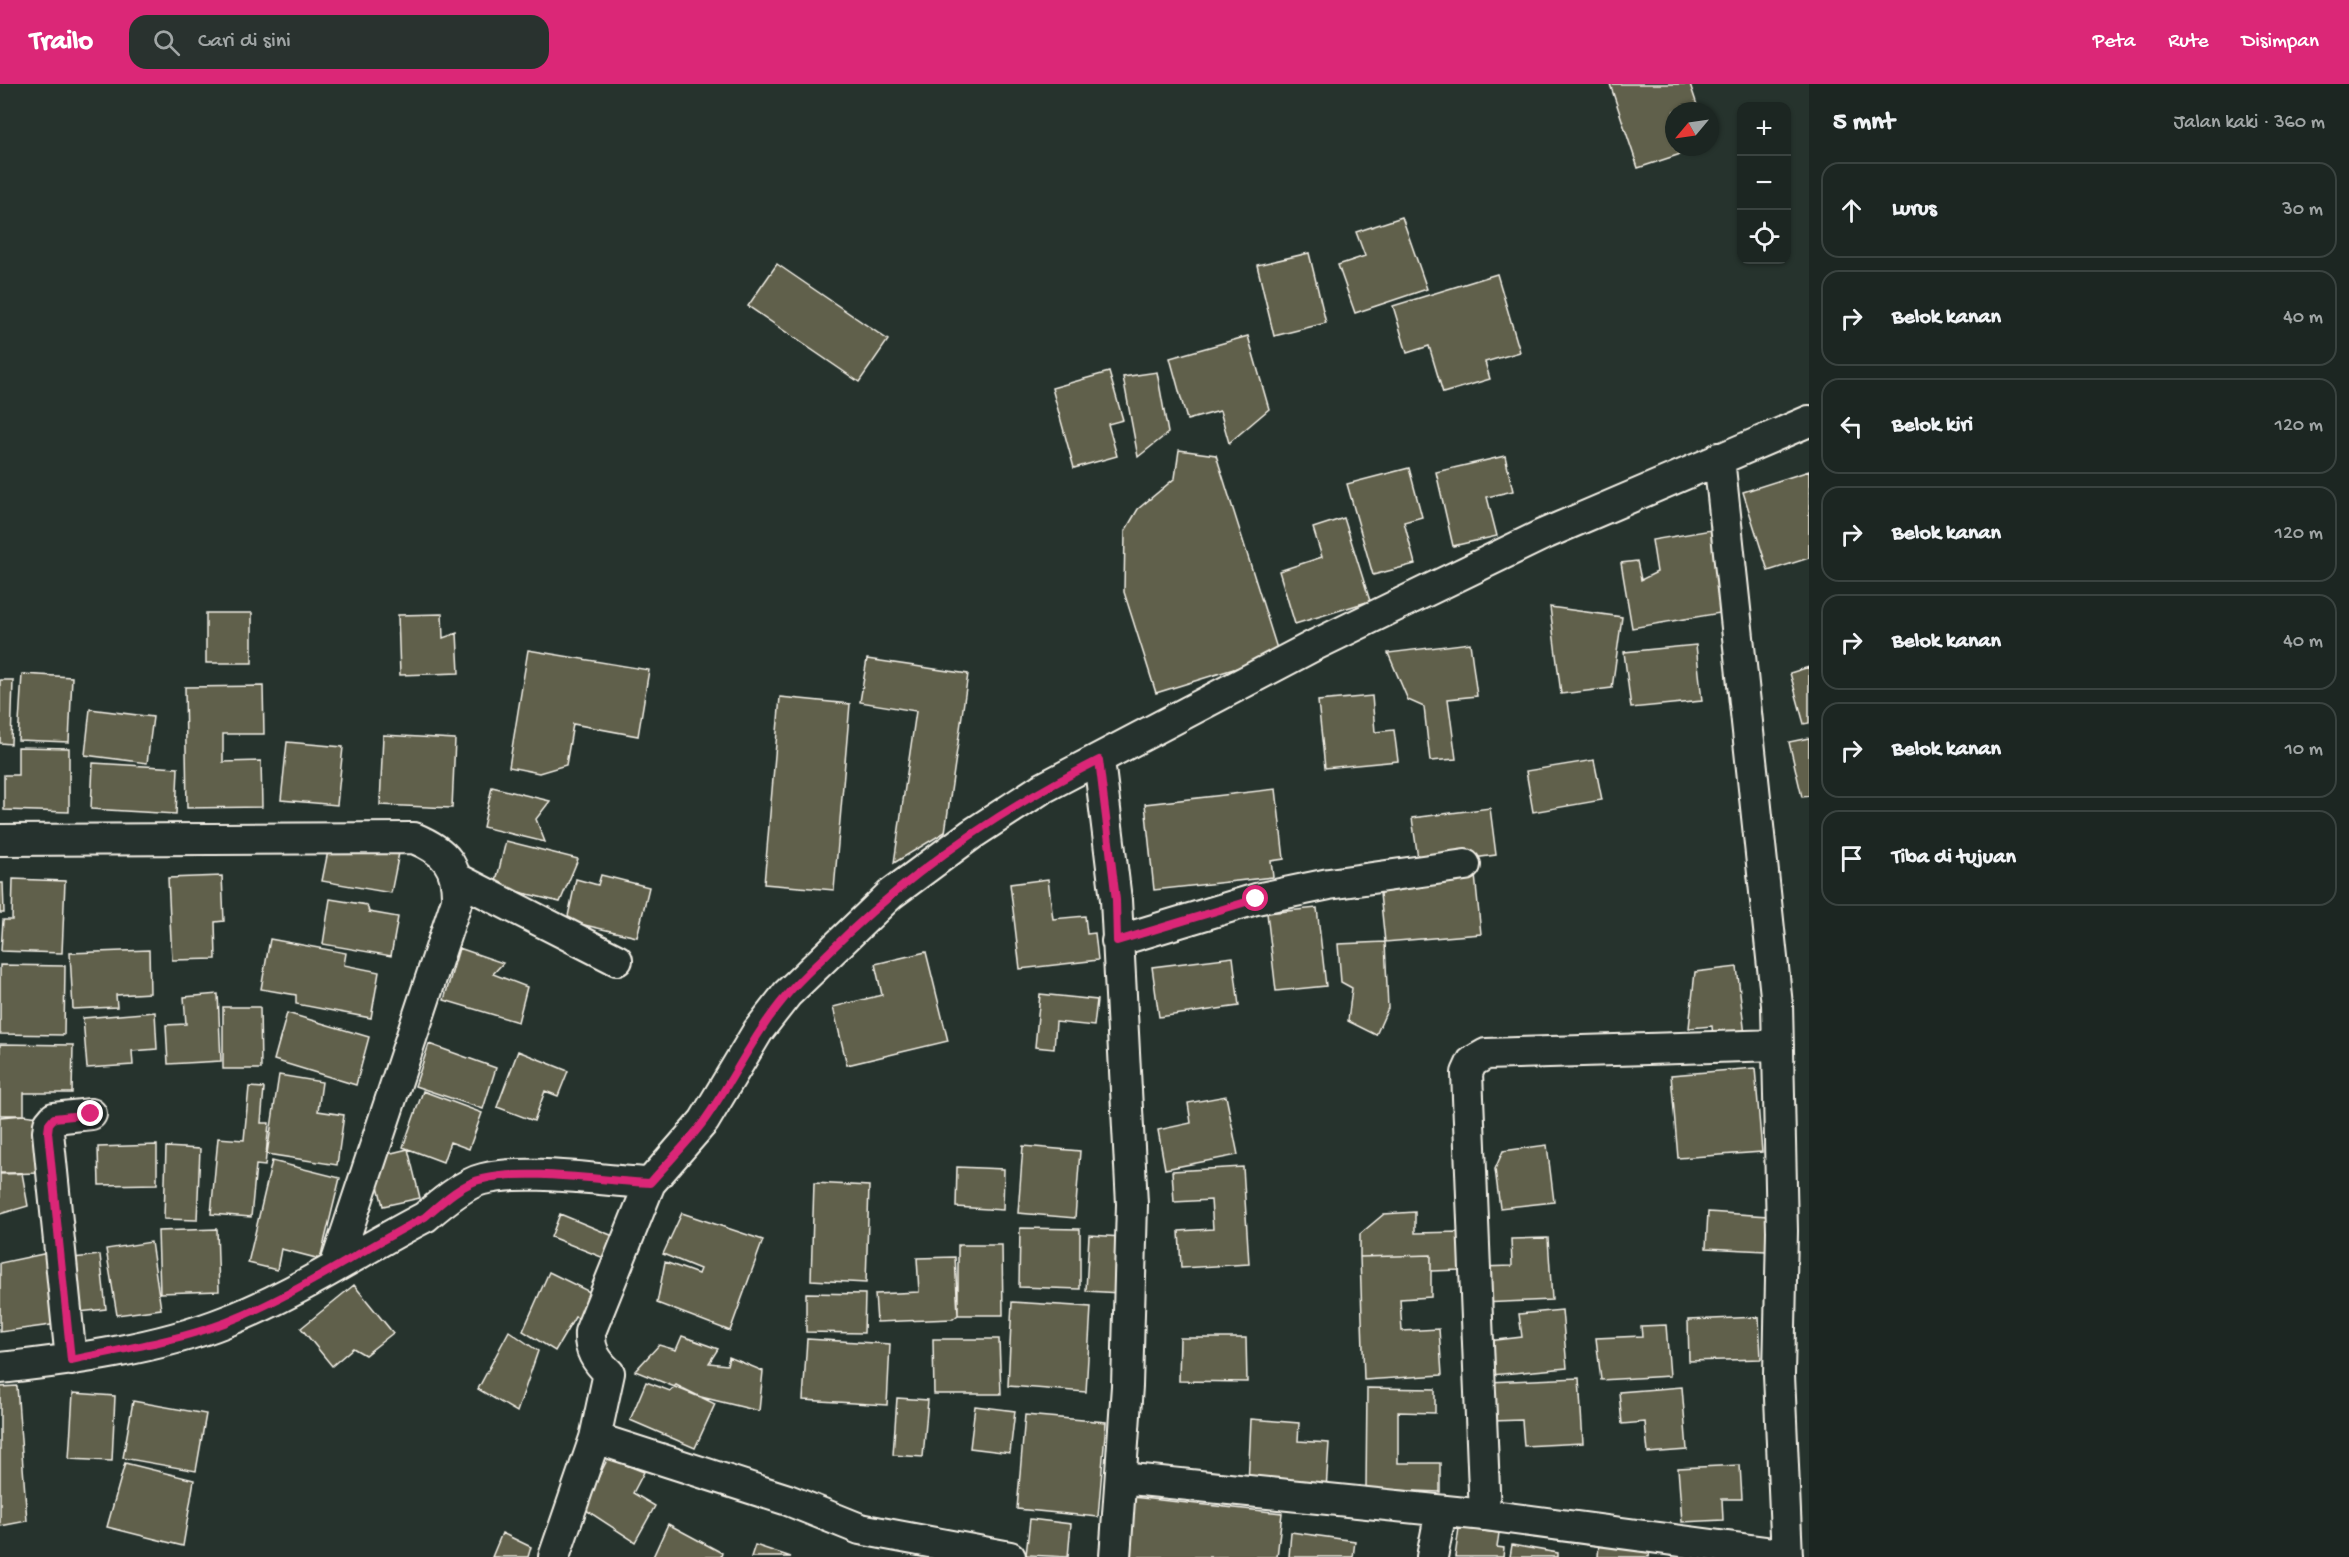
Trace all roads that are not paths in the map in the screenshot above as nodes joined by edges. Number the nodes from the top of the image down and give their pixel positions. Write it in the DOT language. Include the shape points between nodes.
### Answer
graph roads {
  1 [pos="1809,421"];
  2 [pos="1719,458"];
  3 [pos="1099,760"];
  4 [pos="0,840"];
  5 [pos="1466,865"];
  6 [pos="458,879"];
  7 [pos="1117,941"];
  8 [pos="617,960"];
  9 [pos="1778,1045"];
  10 [pos="91,1114"];
  11 [pos="650,1183"];
  12 [pos="334,1267"];
  13 [pos="71,1360"];
  14 [pos="0,1368"];
  15 [pos="595,1438"];
  16 [pos="1120,1478"];
  17 [pos="1441,1511"];
  18 [pos="1485,1515"];
  19 [pos="1787,1556"];
  20 [pos="554,1557"];
  21 [pos="1010,1557"];
  22 [pos="1115,1557"];
  23 [pos="1432,1557"];
  1 -- 2 [label="street"];
  2 -- 3 [label="street" via="1542,535 1313,646"];
  2 -- 9 [label="street" via="1777,1005"];
  3 -- 7 [label="street" via="1116,900"];
  3 -- 11 [label="street" via="1041,789 920,870 845,936 787,994 758,1031 704,1121"];
  4 -- 6 [label="street" via="414,837 435,847"];
  5 -- 7 [label="street" via="1329,884 1256,899"];
  6 -- 8 [label="street"];
  6 -- 12 [label="street" via="457,900"];
  7 -- 16 [label="street" via="1132,1204"];
  9 -- 18 [label="street" via="1486,1054 1473,1062 1467,1073"];
  9 -- 19 [label="street" via="1782,1231 1779,1376"];
  10 -- 13 [label="street" via="54,1118 48,1132"];
  11 -- 12 [label="street" via="521,1176 481,1179 444,1200 425,1217"];
  11 -- 15 [label="street" via="590,1332 593,1353 609,1373"];
  12 -- 13 [label="street" via="227,1322"];
  13 -- 14 [label="street"];
  15 -- 20 [label="street"];
  15 -- 21 [label="street" via="788,1500 860,1529"];
  16 -- 17 [label="street"];
  16 -- 22 [label="street"];
  17 -- 18 [label="street"];
  17 -- 23 [label="street"];
  18 -- 19 [label="street"];
}
